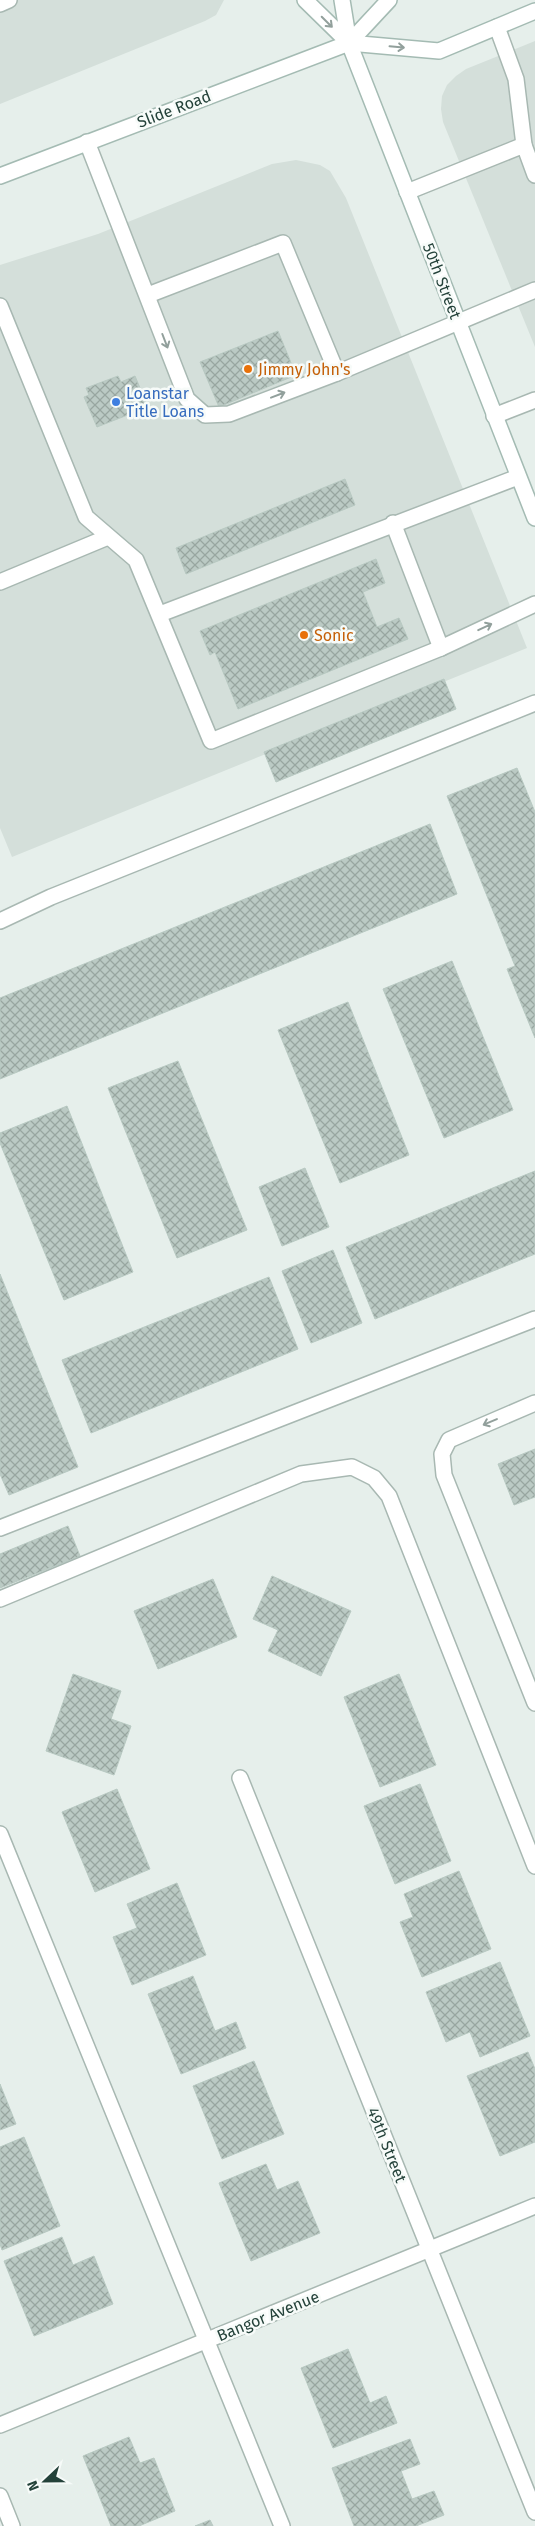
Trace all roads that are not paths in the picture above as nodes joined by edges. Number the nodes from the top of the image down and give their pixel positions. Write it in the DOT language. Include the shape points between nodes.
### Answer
graph roads {
  1 [pos="9,0"];
  2 [pos="306,0"];
  3 [pos="342,0"];
  4 [pos="389,0"];
  5 [pos="0,4"];
  6 [pos="535,11"];
  7 [pos="497,27"];
  8 [pos="349,43"];
  9 [pos="87,142"];
  10 [pos="524,145"];
  11 [pos="535,175"];
  12 [pos="0,176"];
  13 [pos="407,192"];
  14 [pos="535,290"];
  15 [pos="148,295"];
  16 [pos="0,306"];
  17 [pos="458,323"];
  18 [pos="337,373"];
  19 [pos="535,400"];
  20 [pos="494,416"];
  21 [pos="518,477"];
  22 [pos="535,518"];
  23 [pos="393,523"];
  24 [pos="108,537"];
  25 [pos="0,582"];
  26 [pos="535,604"];
  27 [pos="160,614"];
  28 [pos="441,648"];
  29 [pos="535,703"];
  30 [pos="0,921"];
  31 [pos="535,1319"];
  32 [pos="535,1403"];
  33 [pos="0,1528"];
  34 [pos="0,1599"];
  35 [pos="535,1703"];
  36 [pos="240,1778"];
  37 [pos="0,1834"];
  38 [pos="535,1866"];
  39 [pos="535,2206"];
  40 [pos="428,2250"];
  41 [pos="206,2341"];
  42 [pos="0,2425"];
  43 [pos="0,2496"];
  44 [pos="535,2512"];
  45 [pos="12,2526"];
  46 [pos="282,2526"];
  1 -- 5 [label="street"];
  2 -- 8 [label="street, 50th Street, one-way"];
  3 -- 8 [label="street, 50th Street"];
  4 -- 8 [label="street, Slide Road"];
  6 -- 7 [label="street, Slide Road"];
  8 -- 7 [label="street, Slide Road, one-way" via="439,50"];
  7 -- 10 [label="street" via="516,79"];
  8 -- 9 [label="street, Slide Road"];
  8 -- 13 [label="street, 50th Street"];
  9 -- 12 [label="street, Slide Road"];
  9 -- 15 [label="street"];
  10 -- 11 [label="street"];
  10 -- 13 [label="street"];
  13 -- 17 [label="street, 50th Street"];
  14 -- 17 [label="street"];
  15 -- 18 [label="street, one-way" via="188,399 205,415 229,414"];
  15 -- 18 [label="street" via="283,243"];
  16 -- 24 [label="street" via="86,517"];
  17 -- 18 [label="street"];
  17 -- 20 [label="street, 50th Street"];
  19 -- 20 [label="street"];
  20 -- 21 [label="street, 50th Street"];
  21 -- 22 [label="street, 50th Street"];
  21 -- 23 [label="street"];
  23 -- 27 [label="street"];
  23 -- 28 [label="street"];
  24 -- 25 [label="street"];
  24 -- 27 [label="street" via="136,560"];
  28 -- 26 [label="street, one-way"];
  27 -- 28 [label="street" via="212,741"];
  29 -- 30 [label="street" via="51,897"];
  31 -- 33 [label="street"];
  32 -- 35 [label="street, one-way" via="449,1440 442,1454 444,1475"];
  34 -- 38 [label="street" via="301,1474 352,1467 374,1478 389,1496"];
  36 -- 40 [label="street, 49th Street"];
  37 -- 41 [label="street"];
  39 -- 40 [label="street, Bangor Avenue"];
  40 -- 41 [label="street, Bangor Avenue"];
  40 -- 44 [label="street, 49th Street"];
  41 -- 42 [label="street, Bangor Avenue"];
  41 -- 46 [label="street"];
  43 -- 45 [label="street"];
}
